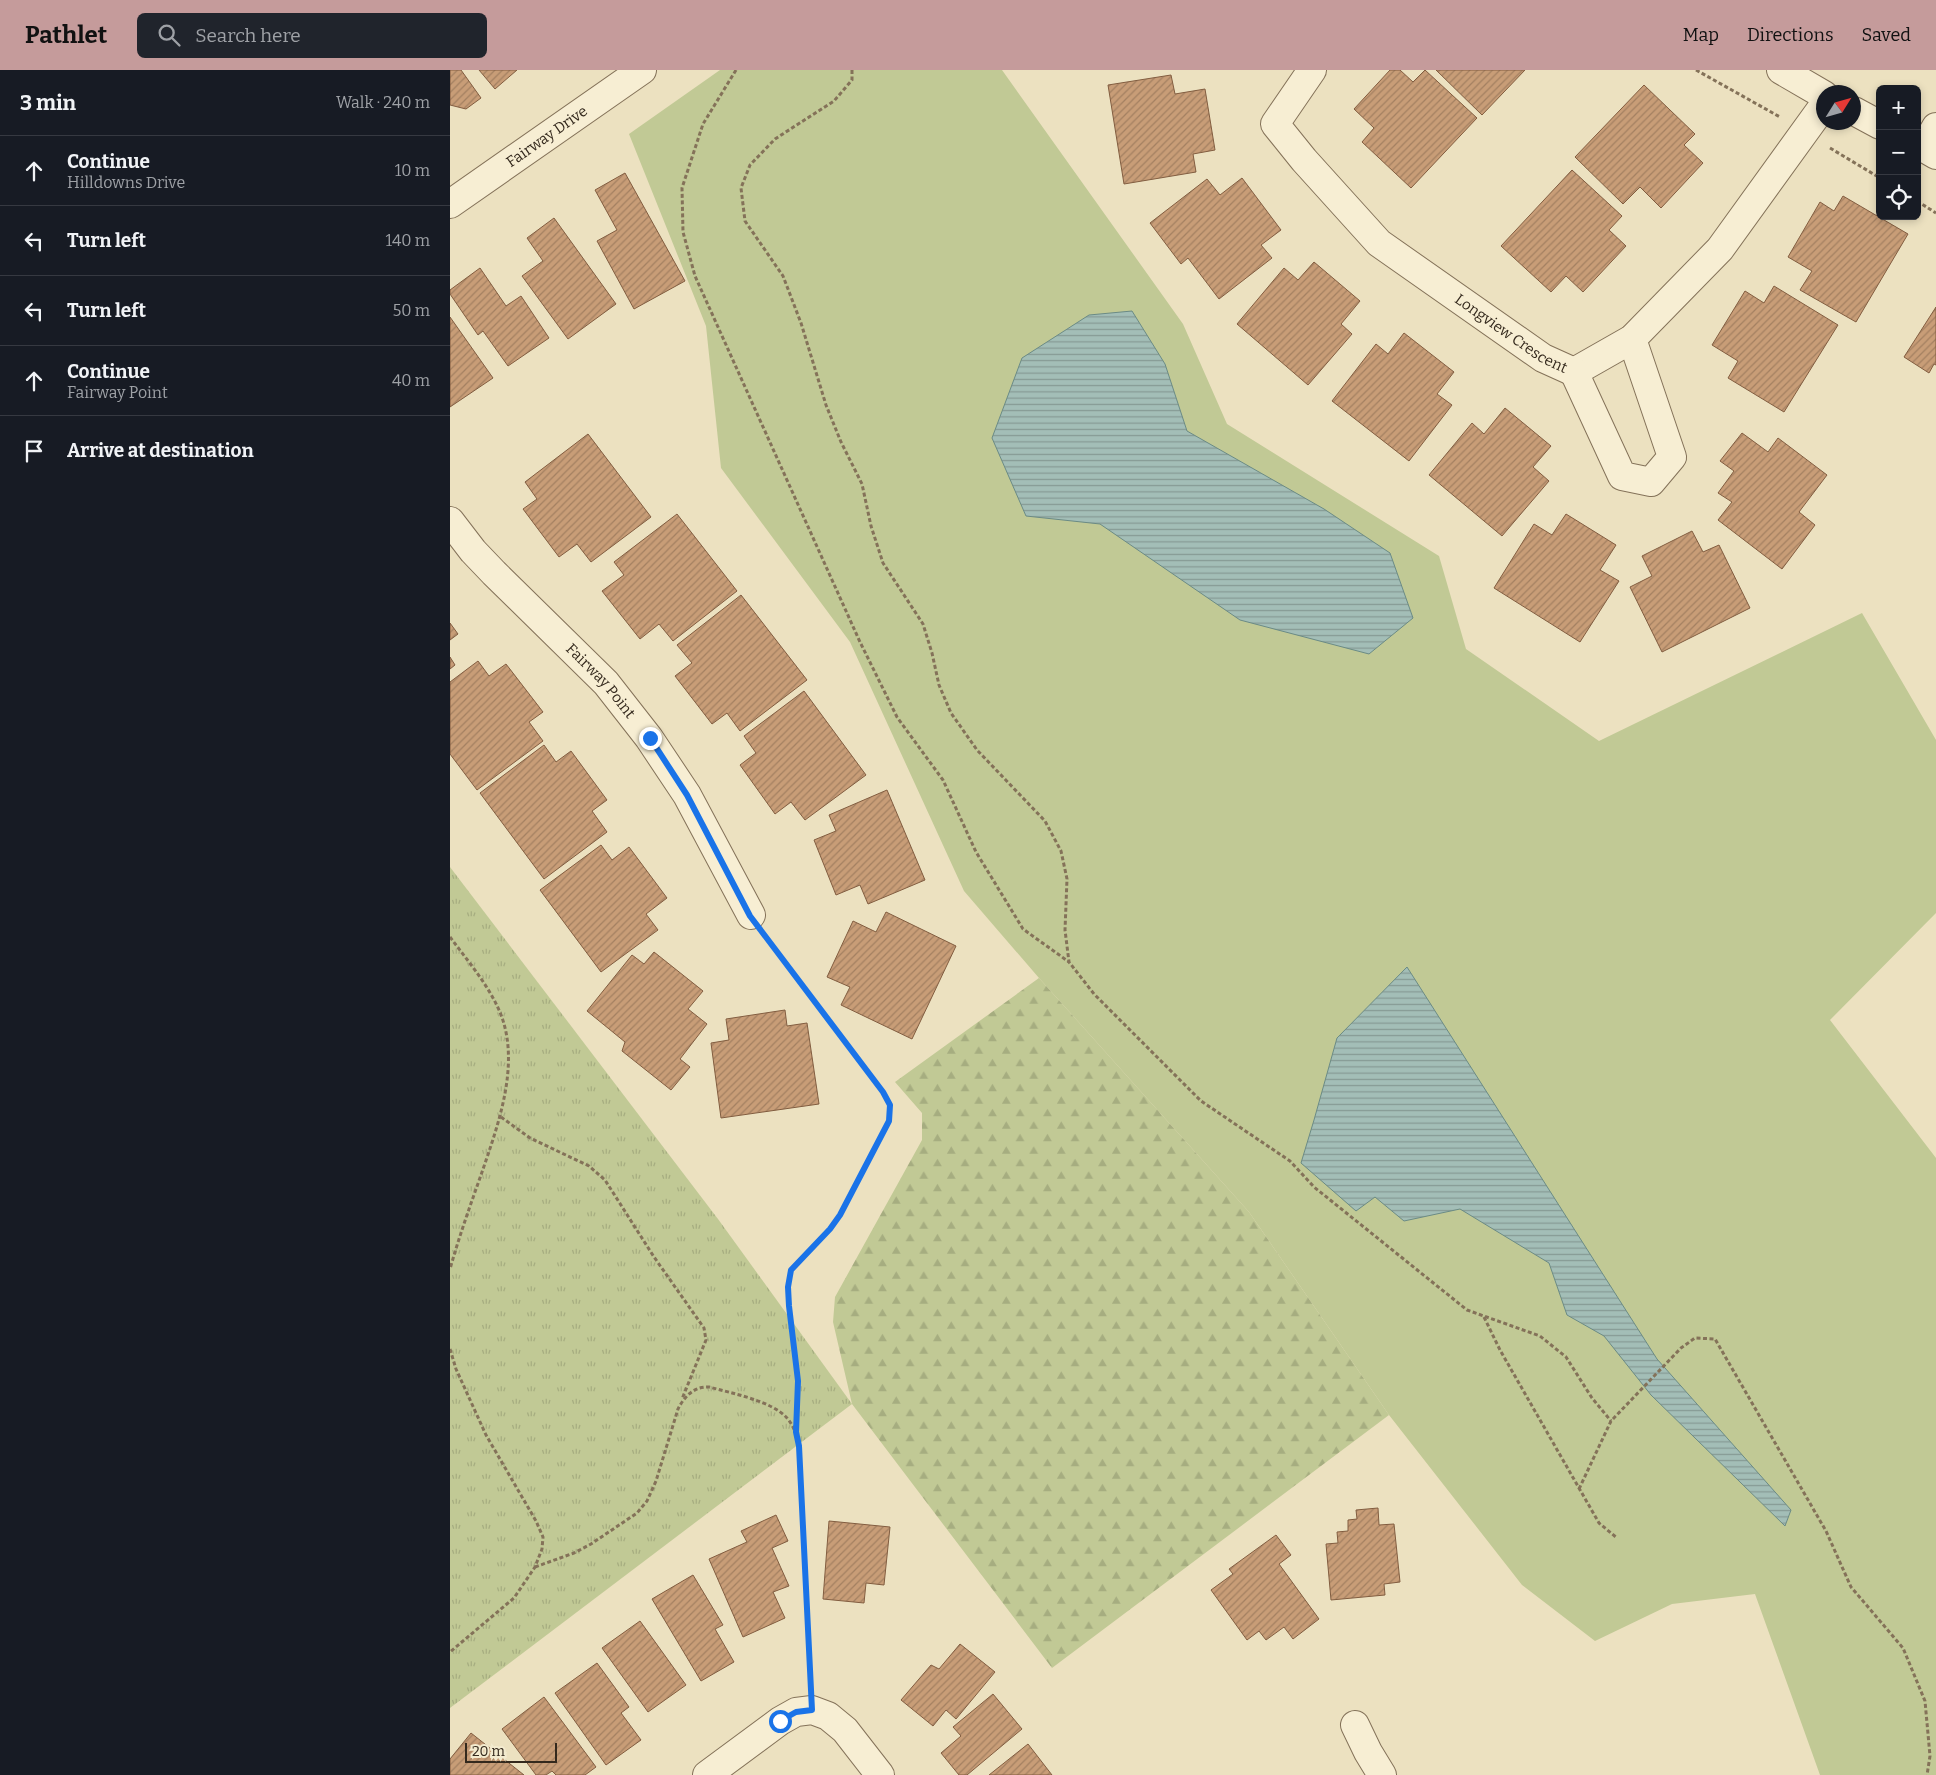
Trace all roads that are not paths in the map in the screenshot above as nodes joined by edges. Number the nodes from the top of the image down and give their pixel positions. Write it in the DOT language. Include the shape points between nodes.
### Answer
graph roads {
  1 [pos="642,70"];
  2 [pos="1312,70"];
  3 [pos="1782,70"];
  4 [pos="1816,90"];
  5 [pos="1861,115"];
  6 [pos="1816,116"];
  7 [pos="1876,123"];
  8 [pos="450,204"];
  9 [pos="1632,339"];
  10 [pos="1574,372"];
  11 [pos="450,521"];
  12 [pos="750,916"];
  13 [pos="1355,1725"];
  14 [pos="707,1775"];
  15 [pos="880,1775"];
  16 [pos="1382,1775"];
  1 -- 8 [label="street, Fairway Drive"];
  2 -- 10 [label="street, Longview Crescent" via="1275,124 1304,160 1379,242 1543,358"];
  3 -- 4 [label="street"];
  5 -- 7 [label="street"];
  6 -- 9 [label="street, Longview Crescent" via="1720,249"];
  9 -- 10 [label="street, Longview Crescent"];
  9 -- 10 [label="street" via="1672,457 1651,482 1622,476"];
  11 -- 12 [label="street, Fairway Point" via="494,573 606,683 650,738 687,795"];
  13 -- 16 [label="street"];
  14 -- 15 [label="street" via="780,1721 796,1712 812,1710 828,1716 845,1730"];
}
